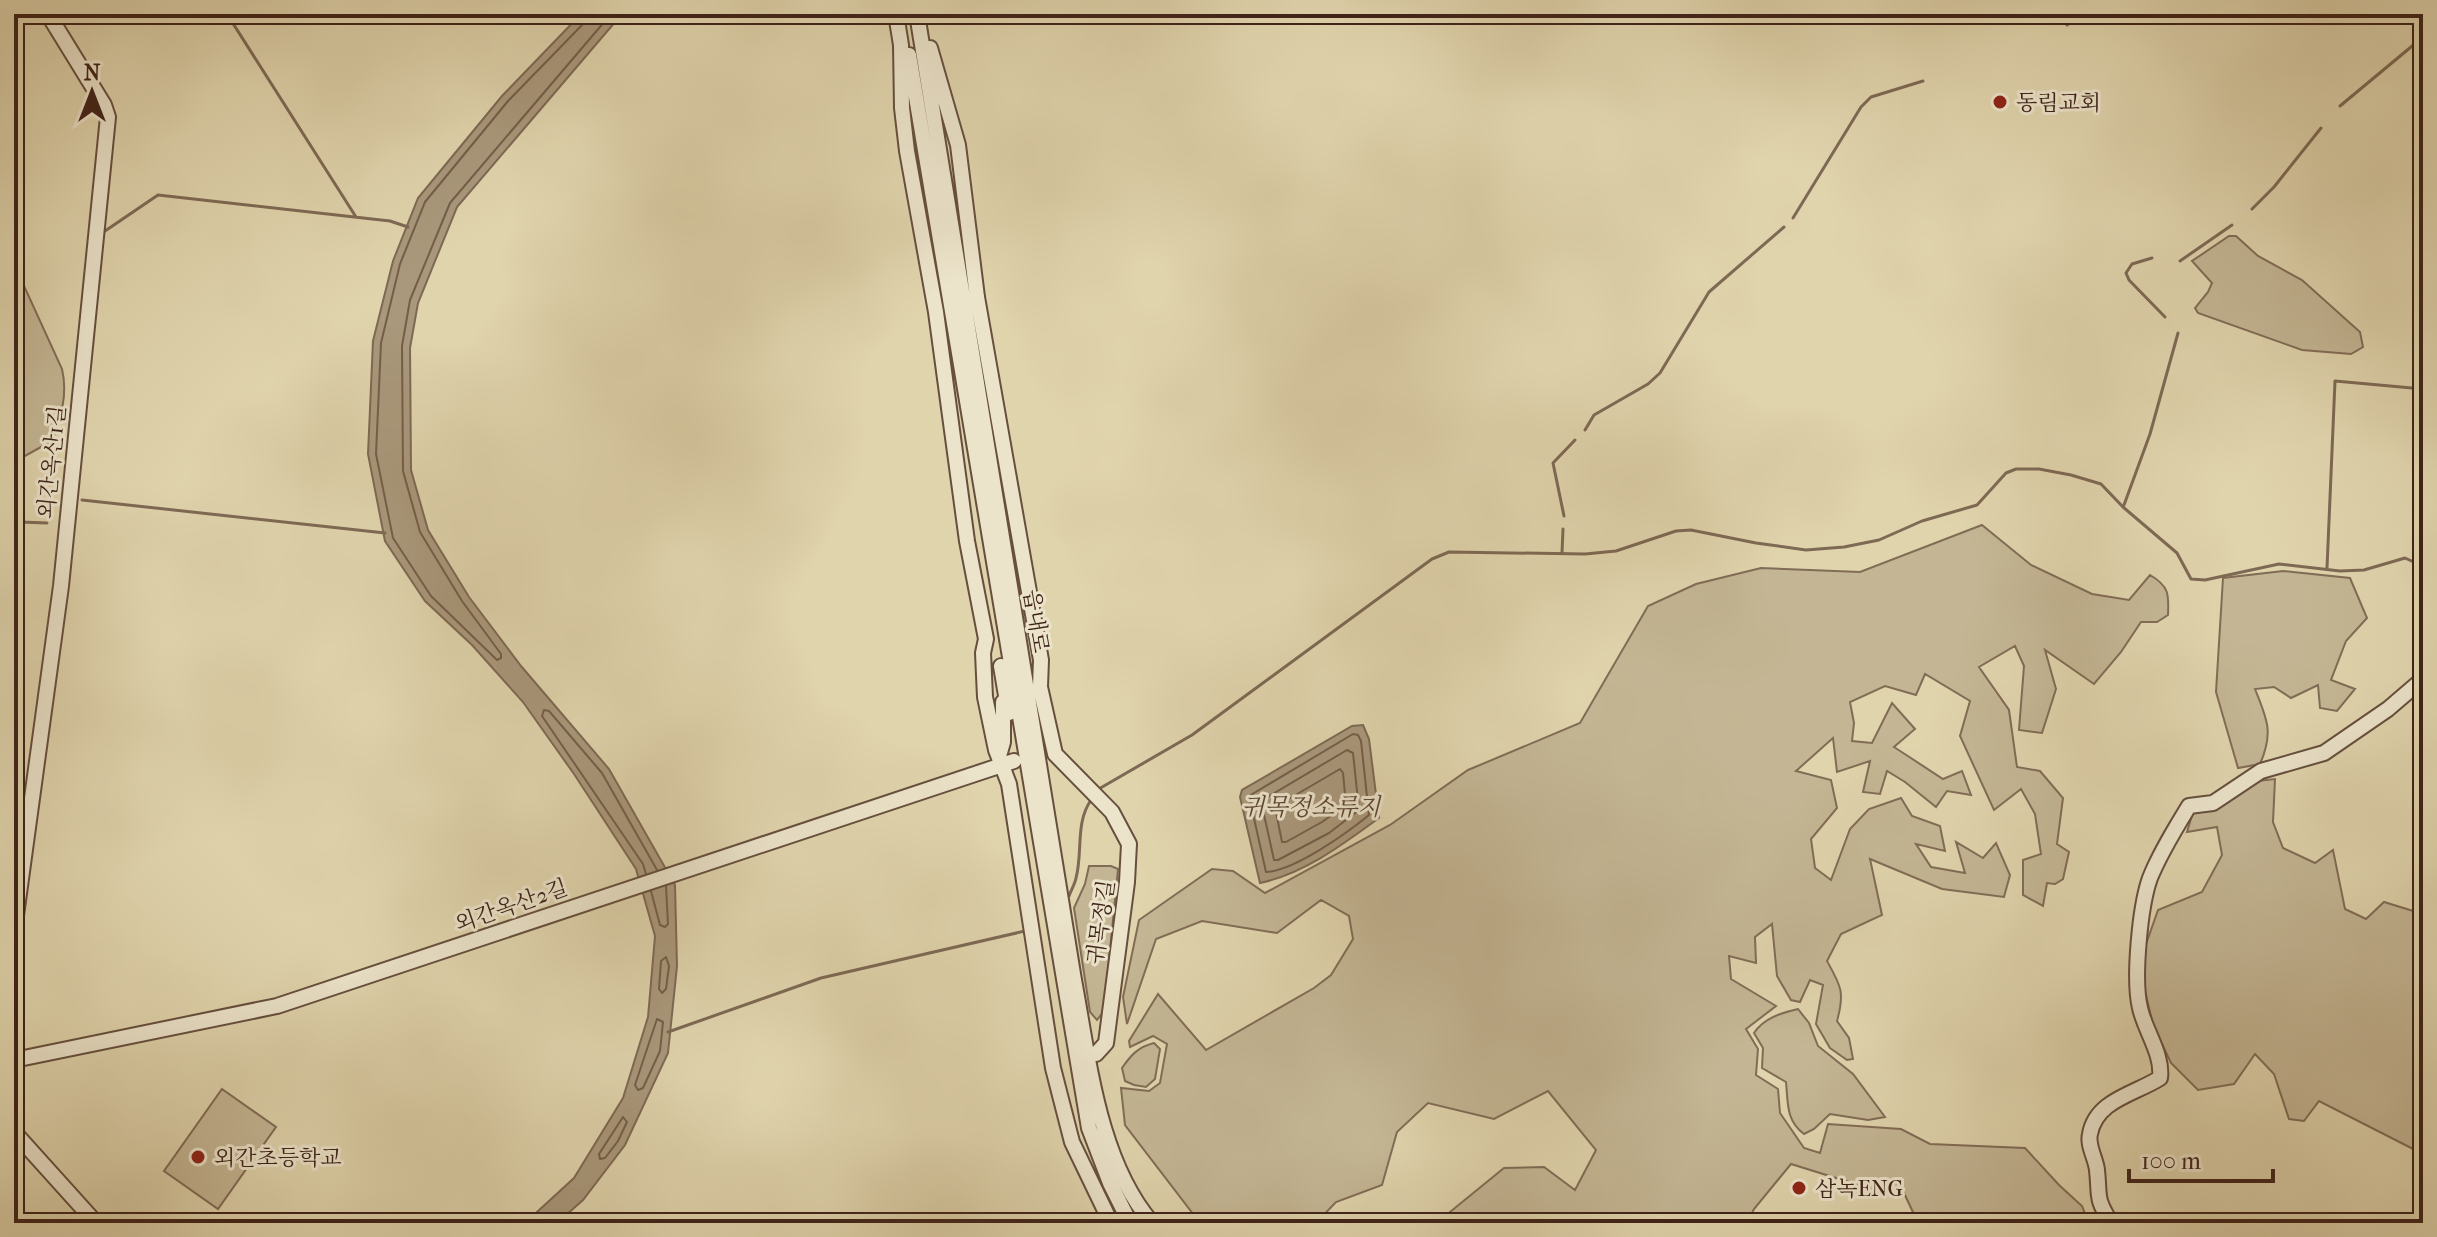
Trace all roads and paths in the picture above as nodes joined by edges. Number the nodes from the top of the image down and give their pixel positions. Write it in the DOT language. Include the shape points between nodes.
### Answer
graph roads {
  1 [pos="48,14"];
  2 [pos="896,14"];
  3 [pos="902,14"];
  4 [pos="917,14"];
  5 [pos="924,14"];
  6 [pos="1004,630"];
  7 [pos="2423,679"];
  8 [pos="1004,690"];
  9 [pos="1010,762"];
  10 [pos="14,930"];
  11 [pos="1083,1057"];
  12 [pos="14,1060"];
  13 [pos="14,1132"];
  14 [pos="96,1223"];
  15 [pos="1111,1223"];
  16 [pos="1130,1223"];
  17 [pos="1152,1223"];
  18 [pos="2111,1223"];
  1 -- 10 [label="street, 외간옥산1길" via="108,117 61,586"];
  2 -- 9 [label="street" via="907,151 986,639 985,697"];
  3 -- 6 [label="street, 읍내로"];
  4 -- 11 [label="street, 읍내로"];
  5 -- 11 [label="street, 귀목정길" via="958,145 977,297 1041,660 1051,755 1112,812 1129,844 1106,1043 1101,1051"];
  6 -- 8 [label="street"];
  6 -- 9 [label="street, 읍내로"];
  7 -- 18 [label="street" via="2324,753 2261,771 2213,803 2189,806 2177,825 2149,881 2138,948 2136,993 2162,1065 2160,1078 2115,1100 2098,1115 2089,1136 2097,1195"];
  8 -- 9 [label="street" via="1003,742"];
  8 -- 9 [label="street" via="1014,734"];
  9 -- 11 [label="street, 읍내로"];
  9 -- 12 [label="street, 외간옥산2길" via="277,1006"];
  9 -- 15 [label="street" via="1009,784 1053,1068 1072,1142"];
  11 -- 16 [label="street, 읍내로" via="1089,1128"];
  11 -- 17 [label="street, 읍내로" via="1123,1177"];
  13 -- 14 [label="street"];
}
